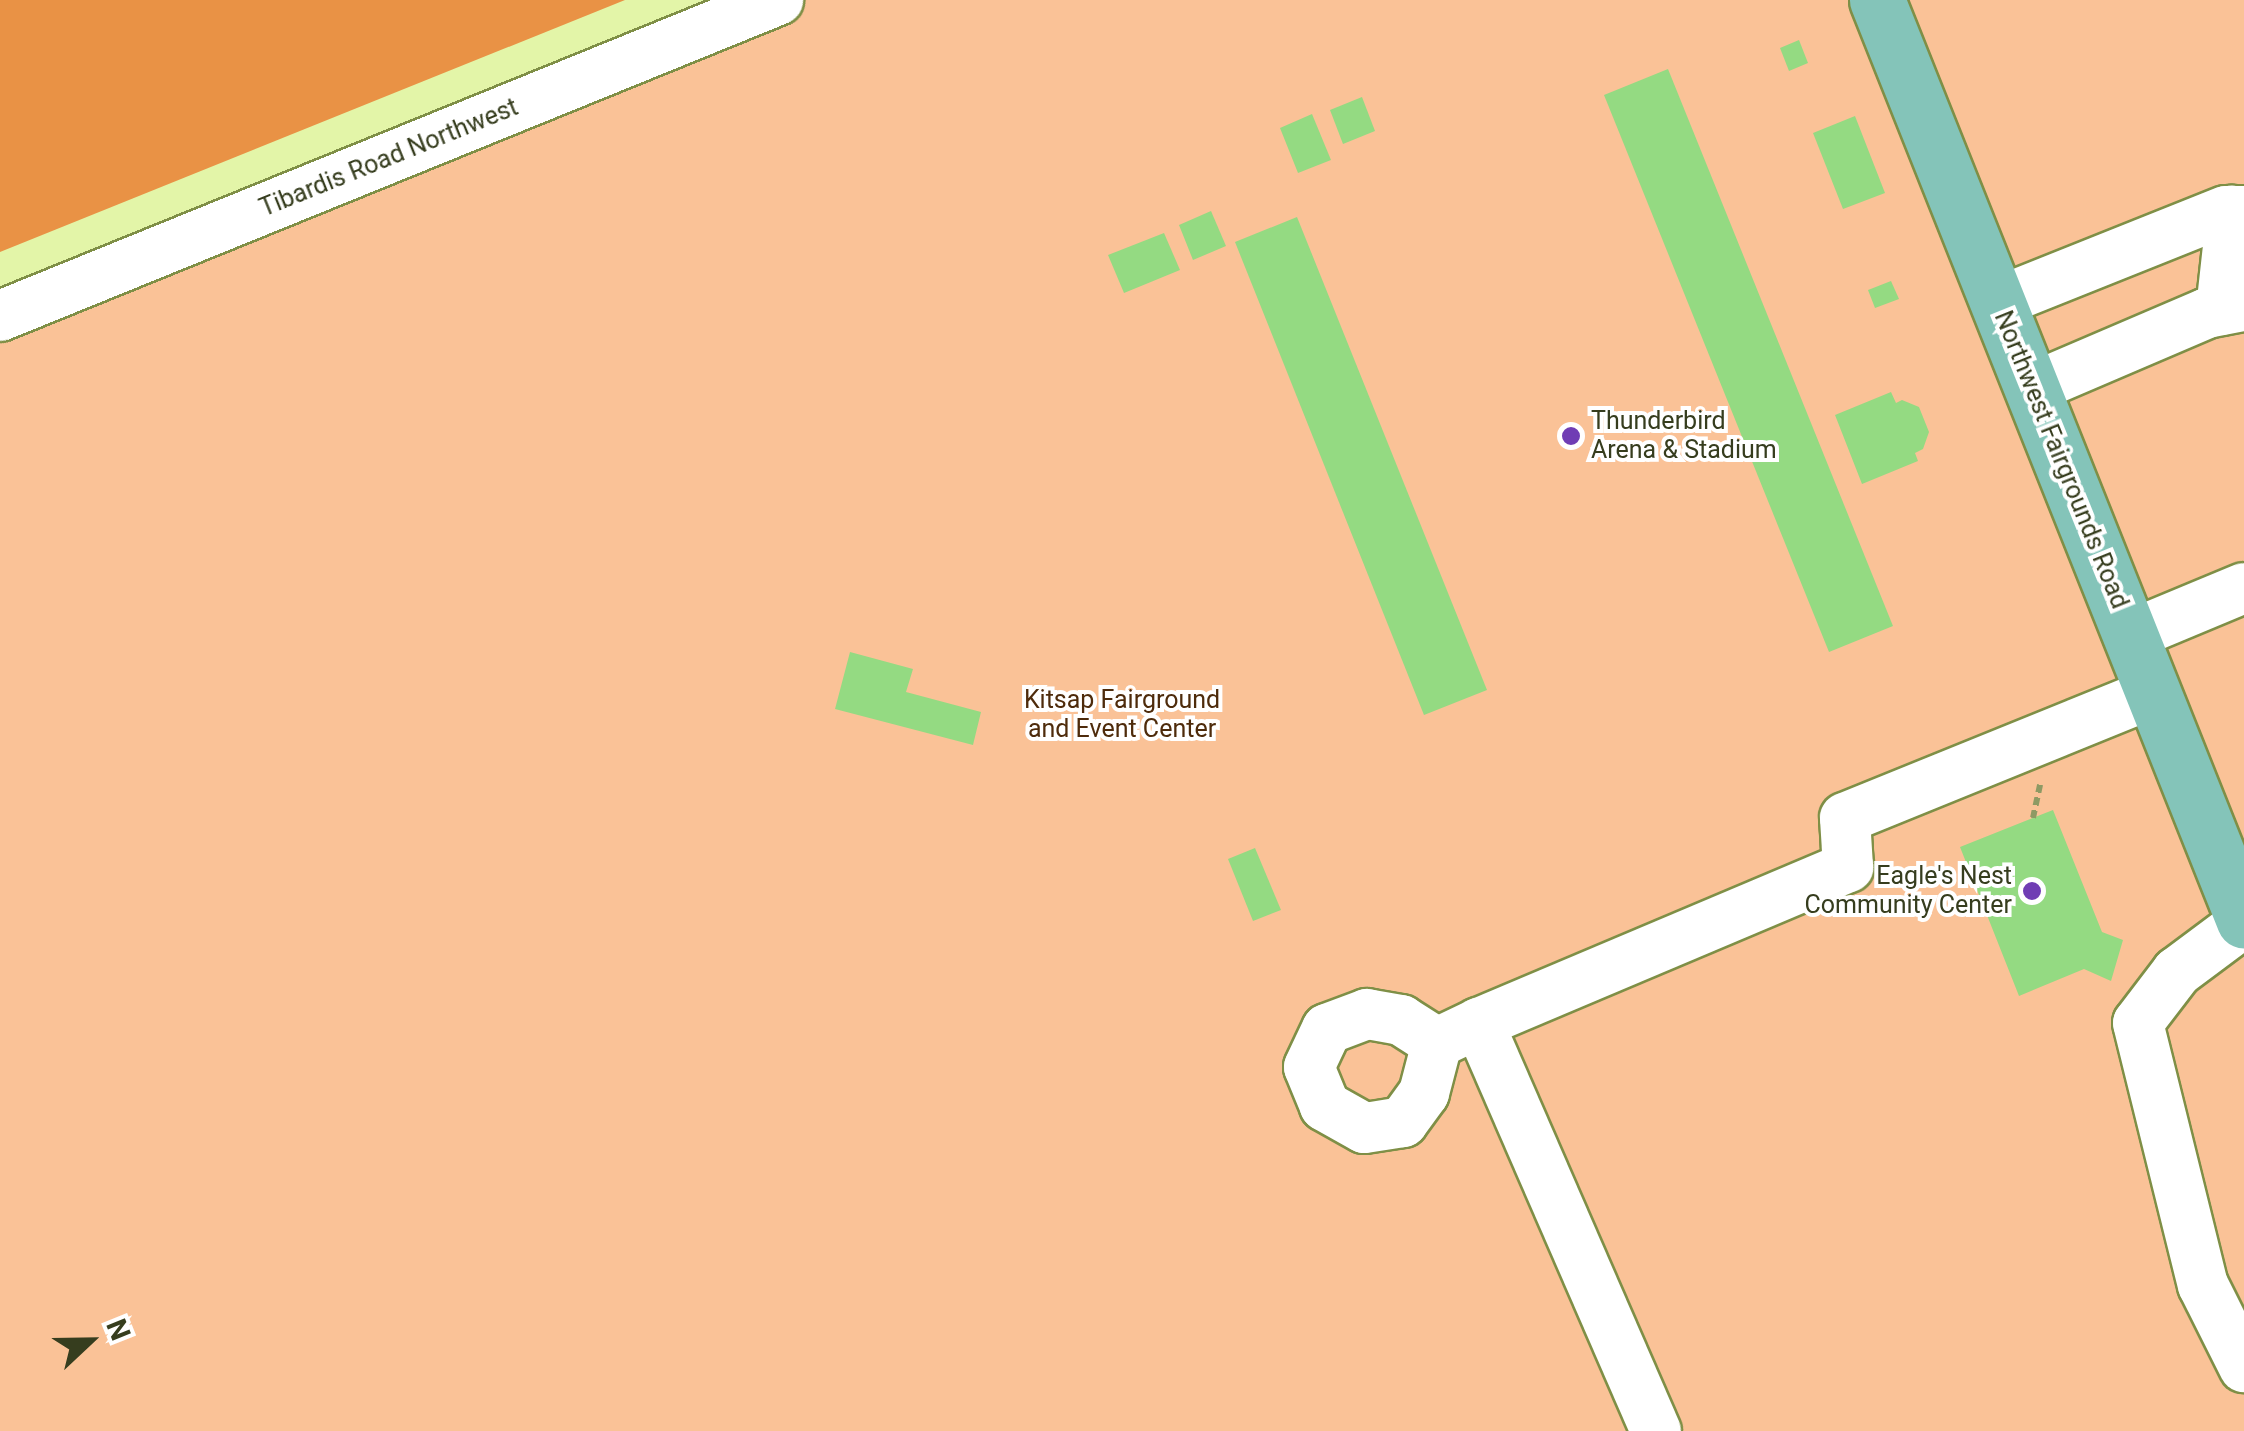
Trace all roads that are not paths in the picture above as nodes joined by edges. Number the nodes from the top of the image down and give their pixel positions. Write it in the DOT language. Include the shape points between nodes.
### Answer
graph roads {
  1 [pos="778,0"];
  2 [pos="1877,0"];
  3 [pos="2238,211"];
  4 [pos="1998,302"];
  5 [pos="2232,308"];
  6 [pos="0,316"];
  7 [pos="2032,388"];
  8 [pos="2244,588"];
  9 [pos="2130,635"];
  10 [pos="2153,693"];
  11 [pos="2244,921"];
  12 [pos="2244,1368"];
  13 [pos="1656,1431"];
  1 -- 6 [label="street, Tibardis Road Northwest"];
  2 -- 4 [label="main road, Northwest Fairgrounds Road"];
  3 -- 4 [label="street"];
  3 -- 5 [label="street"];
  4 -- 7 [label="main road, Northwest Fairgrounds Road"];
  5 -- 7 [label="street"];
  7 -- 9 [label="main road, Northwest Fairgrounds Road"];
  8 -- 9 [label="street"];
  9 -- 10 [label="main road, Northwest Fairgrounds Road"];
  10 -- 11 [label="main road, Northwest Fairgrounds Road"];
  10 -- 13 [label="street" via="1845,818 1848,866 1458,1033"];
  11 -- 12 [label="street" via="2177,972 2138,1023 2203,1285"];
}
